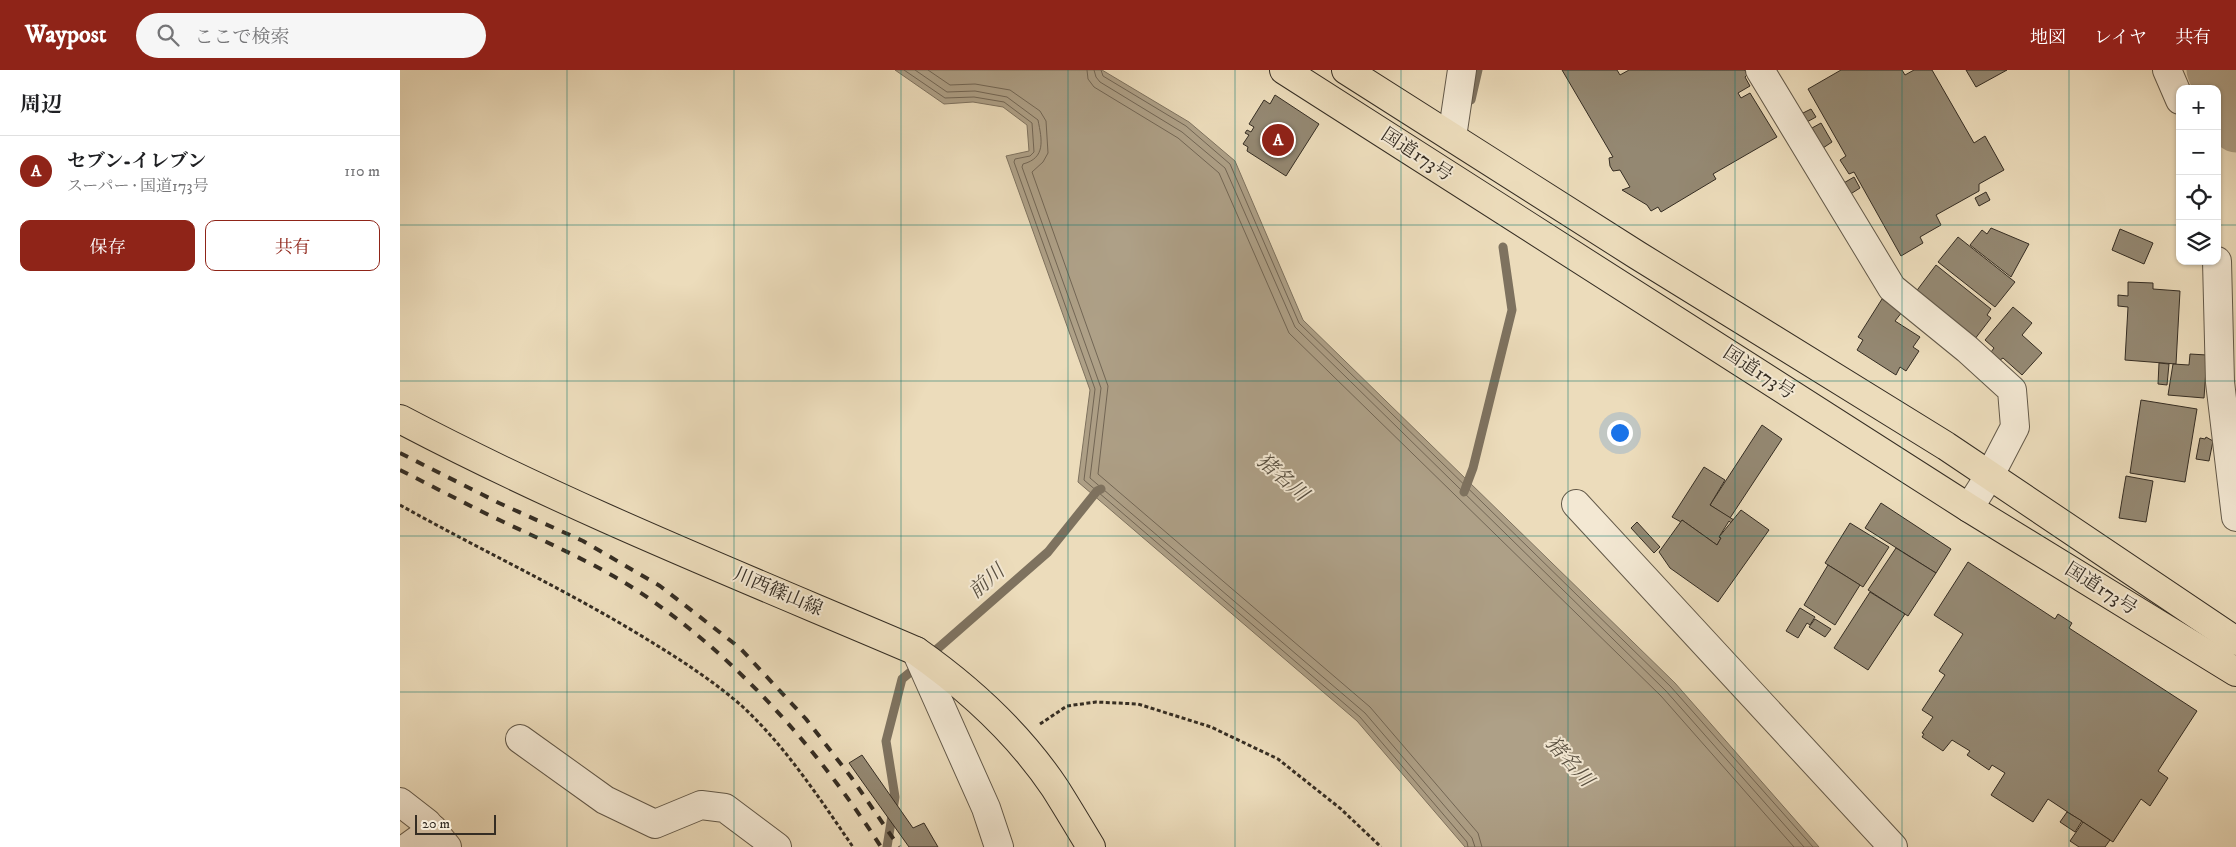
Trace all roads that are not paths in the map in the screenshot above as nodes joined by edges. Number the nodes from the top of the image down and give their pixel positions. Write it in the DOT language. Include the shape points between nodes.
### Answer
graph roads {
  1 [pos="1284,70"];
  2 [pos="1346,70"];
  3 [pos="1462,70"];
  4 [pos="1760,70"];
  5 [pos="2167,70"];
  6 [pos="2176,91"];
  7 [pos="1452,137"];
  8 [pos="2217,265"];
  9 [pos="400,419"];
  10 [pos="1990,475"];
  11 [pos="1576,504"];
  12 [pos="1969,508"];
  13 [pos="2236,517"];
  14 [pos="2236,641"];
  15 [pos="916,651"];
  16 [pos="2236,672"];
  17 [pos="520,739"];
  18 [pos="400,802"];
  19 [pos="440,838"];
  20 [pos="408,847"];
  21 [pos="777,847"];
  22 [pos="999,847"];
  23 [pos="1091,847"];
  24 [pos="1894,847"];
  1 -- 12 [label="main road, 国道173号"];
  2 -- 7 [label="main road, 国道173号"];
  3 -- 7 [label="street"];
  4 -- 10 [label="street" via="1892,288 2012,390 2015,426"];
  5 -- 6 [label="street"];
  7 -- 10 [label="main road, 国道173号"];
  8 -- 13 [label="street" via="2220,382"];
  9 -- 15 [label="main road, 川西篠山線" via="482,462 634,531"];
  10 -- 12 [label="street"];
  10 -- 14 [label="main road, 国道173号"];
  11 -- 24 [label="street"];
  12 -- 16 [label="main road, 国道173号"];
  15 -- 22 [label="street" via="986,808"];
  15 -- 23 [label="main road, 川西篠山線" via="955,678 995,715 1054,787"];
  17 -- 21 [label="street" via="605,800 655,824 701,805 725,808"];
  18 -- 19 [label="street"];
  19 -- 20 [label="street"];
}
